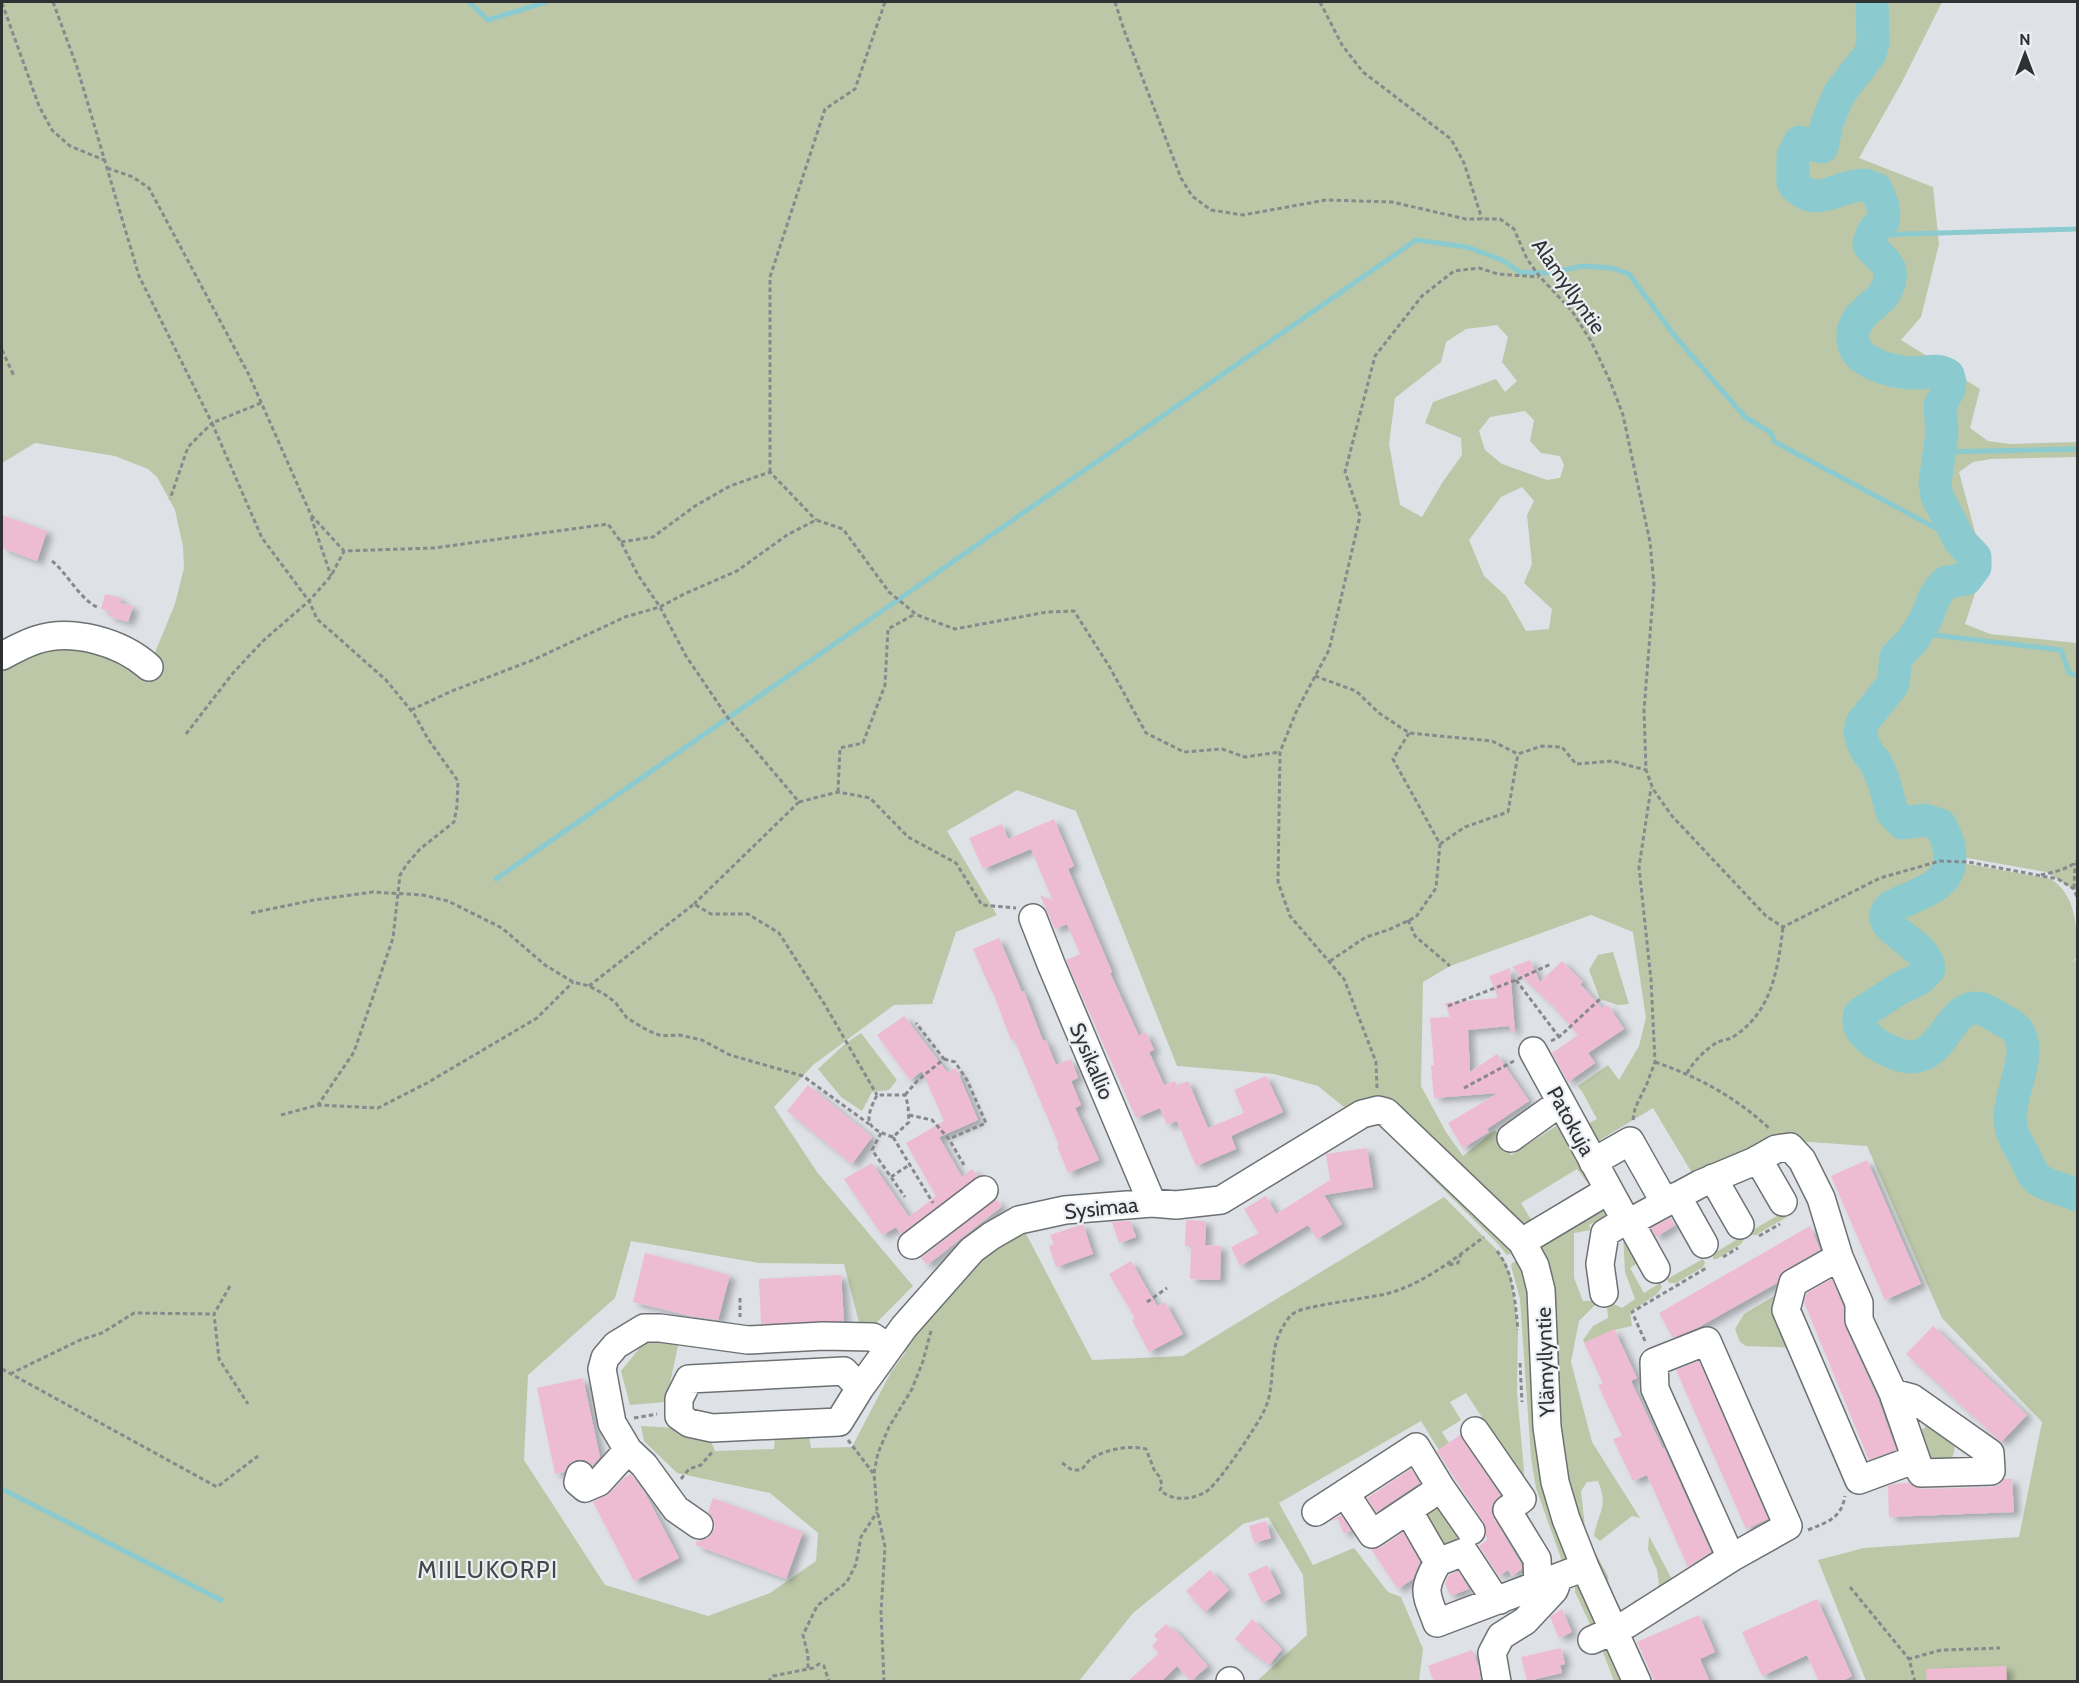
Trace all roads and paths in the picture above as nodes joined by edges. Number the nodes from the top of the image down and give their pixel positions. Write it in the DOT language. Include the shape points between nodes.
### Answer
graph roads {
  1 [pos="53,2"];
  2 [pos="885,2"];
  3 [pos="1116,2"];
  4 [pos="1320,2"];
  5 [pos="2,3"];
  6 [pos="104,160"];
  7 [pos="107,168"];
  8 [pos="1482,219"];
  9 [pos="1540,277"];
  10 [pos="2,350"];
  11 [pos="14,376"];
  12 [pos="261,403"];
  13 [pos="212,423"];
  14 [pos="770,472"];
  15 [pos="170,499"];
  16 [pos="310,515"];
  17 [pos="816,520"];
  18 [pos="621,542"];
  19 [pos="344,551"];
  20 [pos="52,561"];
  21 [pos="331,576"];
  22 [pos="309,601"];
  23 [pos="660,607"];
  24 [pos="99,609"];
  25 [pos="915,614"];
  26 [pos="2,656"];
  27 [pos="149,668"];
  28 [pos="1315,676"];
  29 [pos="411,710"];
  30 [pos="186,734"];
  31 [pos="1409,734"];
  32 [pos="1280,752"];
  33 [pos="1518,754"];
  34 [pos="1646,770"];
  35 [pos="1652,786"];
  36 [pos="838,792"];
  37 [pos="799,802"];
  38 [pos="1440,844"];
  39 [pos="2076,861"];
  40 [pos="2040,876"];
  41 [pos="2074,889"];
  42 [pos="399,892"];
  43 [pos="2078,900"];
  44 [pos="694,904"];
  45 [pos="250,914"];
  46 [pos="1033,918"];
  47 [pos="1408,921"];
  48 [pos="1783,927"];
  49 [pos="1330,961"];
  50 [pos="1551,964"];
  51 [pos="1450,966"];
  52 [pos="1516,980"];
  53 [pos="573,982"];
  54 [pos="589,986"];
  55 [pos="1600,999"];
  56 [pos="1448,1006"];
  57 [pos="916,1023"];
  58 [pos="1559,1037"];
  59 [pos="1533,1051"];
  60 [pos="944,1059"];
  61 [pos="1655,1062"];
  62 [pos="1687,1073"];
  63 [pos="1464,1088"];
  64 [pos="877,1095"];
  65 [pos="905,1095"];
  66 [pos="1561,1102"];
  67 [pos="318,1105"];
  68 [pos="1370,1112"];
  69 [pos="281,1115"];
  70 [pos="908,1115"];
  71 [pos="869,1124"];
  72 [pos="881,1133"];
  73 [pos="893,1137"];
  74 [pos="1511,1138"];
  75 [pos="949,1139"];
  76 [pos="1630,1141"];
  77 [pos="1790,1147"];
  78 [pos="1758,1159"];
  79 [pos="1593,1162"];
  80 [pos="909,1165"];
  81 [pos="964,1165"];
  82 [pos="891,1177"];
  83 [pos="1713,1178"];
  84 [pos="984,1190"];
  85 [pos="1609,1190"];
  86 [pos="904,1197"];
  87 [pos="1671,1199"];
  88 [pos="1152,1203"];
  89 [pos="1782,1213"];
  90 [pos="944,1220"];
  91 [pos="1630,1222"];
  92 [pos="1744,1237"];
  93 [pos="1521,1242"];
  94 [pos="1489,1243"];
  95 [pos="912,1245"];
  96 [pos="1495,1248"];
  97 [pos="972,1250"];
  98 [pos="1713,1255"];
  99 [pos="1839,1257"];
  100 [pos="1656,1269"];
  101 [pos="230,1286"];
  102 [pos="1167,1288"];
  103 [pos="1604,1293"];
  104 [pos="1147,1302"];
  105 [pos="214,1314"];
  106 [pos="933,1323"];
  107 [pos="1519,1340"];
  108 [pos="882,1355"];
  109 [pos="1654,1362"];
  110 [pos="1520,1363"];
  111 [pos="2,1370"];
  112 [pos="10,1374"];
  113 [pos="860,1388"];
  114 [pos="1893,1393"];
  115 [pos="1521,1398"];
  116 [pos="248,1404"];
  117 [pos="839,1422"];
  118 [pos="1475,1431"];
  119 [pos="628,1450"];
  120 [pos="713,1453"];
  121 [pos="258,1456"];
  122 [pos="1916,1459"];
  123 [pos="1062,1463"];
  124 [pos="874,1473"];
  125 [pos="580,1475"];
  126 [pos="1859,1480"];
  127 [pos="1442,1488"];
  128 [pos="1345,1493"];
  129 [pos="671,1503"];
  130 [pos="878,1510"];
  131 [pos="1408,1510"];
  132 [pos="1507,1510"];
  133 [pos="1316,1512"];
  134 [pos="699,1525"];
  135 [pos="1788,1526"];
  136 [pos="1468,1541"];
  137 [pos="1731,1558"];
  138 [pos="1438,1562"];
  139 [pos="1585,1567"];
  140 [pos="1548,1581"];
  141 [pos="1850,1587"];
  142 [pos="1500,1600"];
  143 [pos="1603,1635"];
  144 [pos="2000,1648"];
  145 [pos="1909,1659"];
  146 [pos="808,1668"];
  147 [pos="768,1682"];
  148 [pos="828,1682"];
  149 [pos="884,1682"];
  150 [pos="1497,1682"];
  151 [pos="1637,1682"];
  152 [pos="1915,1682"];
  1 -- 6 [label="path"];
  2 -- 14 [label="path" via="855,89 825,110 770,277"];
  3 -- 8 [label="path, Alamyllyntie" via="1181,178 1192,196 1211,210 1243,215 1326,200 1392,202"];
  4 -- 8 [label="path" via="1341,45 1363,72 1450,139 1464,163"];
  5 -- 6 [label="path" via="39,106 52,130 70,146"];
  6 -- 7 [label="path"];
  7 -- 12 [label="path" via="133,177 148,188"];
  7 -- 13 [label="path" via="139,276"];
  8 -- 9 [label="path, Alamyllyntie" via="1500,219 1514,229"];
  9 -- 28 [label="path" via="1498,274 1479,268 1454,271 1422,296 1375,356 1345,472 1359,516 1329,650"];
  9 -- 34 [label="path, Alamyllyntie" via="1572,311 1591,341 1623,415 1632,454 1650,542 1654,585 1644,710"];
  10 -- 11 [label="path"];
  12 -- 13 [label="path"];
  12 -- 16 [label="path"];
  13 -- 15 [label="path" via="188,447"];
  13 -- 22 [label="path" via="262,538"];
  14 -- 17 [label="path"];
  14 -- 18 [label="path" via="730,486 653,537"];
  16 -- 19 [label="path"];
  16 -- 21 [label="path"];
  17 -- 23 [label="path" via="787,535 737,571"];
  17 -- 25 [label="path" via="843,529 889,592"];
  18 -- 19 [label="path" via="608,524 434,548"];
  18 -- 23 [label="path"];
  19 -- 21 [label="path"];
  20 -- 24 [label="path"];
  21 -- 22 [label="path"];
  22 -- 29 [label="path" via="317,619 386,680"];
  22 -- 30 [label="path" via="233,673"];
  23 -- 29 [label="path" via="625,617"];
  23 -- 37 [label="path" via="686,656 728,718"];
  25 -- 32 [label="path" via="955,628 1074,611 1146,733 1184,752 1222,749 1245,757"];
  25 -- 36 [label="path" via="888,629 885,685 863,743 840,748"];
  26 -- 27 [label="street" via="36,640 69,636 112,645"];
  28 -- 31 [label="path" via="1356,691"];
  28 -- 32 [label="path"];
  29 -- 42 [label="path" via="459,781 454,822 407,864 400,875"];
  31 -- 33 [label="path" via="1492,741"];
  31 -- 38 [label="path" via="1393,759"];
  32 -- 49 [label="path" via="1278,882 1290,916"];
  33 -- 34 [label="path" via="1542,746 1562,747 1576,764 1612,761"];
  33 -- 38 [label="path" via="1508,812 1465,826"];
  34 -- 35 [label="path, Alamyllyntie"];
  35 -- 48 [label="path, Alamyllyntie" via="1672,816 1766,916"];
  35 -- 61 [label="path" via="1640,867"];
  36 -- 37 [label="path"];
  36 -- 46 [label="path" via="870,798 908,837 956,863 982,905 1012,907"];
  37 -- 44 [label="path"];
  38 -- 47 [label="path" via="1436,888 1416,917"];
  39 -- 40 [label="path"];
  39 -- 41 [label="path"];
  40 -- 41 [label="path" via="2058,879"];
  40 -- 48 [label="path" via="1968,862 1940,861 1880,878"];
  41 -- 43 [label="path"];
  42 -- 45 [label="path" via="314,900"];
  42 -- 53 [label="path" via="448,901 502,928 545,966"];
  42 -- 67 [label="path" via="393,938 354,1052"];
  44 -- 54 [label="path"];
  44 -- 64 [label="path" via="711,914 748,914 779,933"];
  46 -- 88 [label="street, Sysikallio"];
  47 -- 49 [label="path" via="1366,937"];
  47 -- 51 [label="path" via="1415,936"];
  48 -- 62 [label="path" via="1766,1003 1746,1027 1717,1042 1693,1062"];
  49 -- 68 [label="path" via="1344,979 1376,1062"];
  50 -- 52 [label="path"];
  52 -- 56 [label="path"];
  52 -- 58 [label="path"];
  53 -- 54 [label="path"];
  53 -- 67 [label="path" via="537,1018 378,1108"];
  54 -- 71 [label="path" via="615,1002 627,1018 661,1036 702,1040 730,1055 803,1076"];
  55 -- 58 [label="path"];
  57 -- 60 [label="path"];
  58 -- 59 [label="path"];
  59 -- 63 [label="path"];
  59 -- 66 [label="street, Patokuja"];
  60 -- 65 [label="path"];
  60 -- 75 [label="path" via="955,1062 968,1080 986,1123"];
  61 -- 62 [label="path"];
  61 -- 76 [label="path" via="1635,1108"];
  62 -- 77 [label="path" via="1747,1107"];
  64 -- 65 [label="path"];
  64 -- 71 [label="path" via="867,1115"];
  65 -- 70 [label="path"];
  66 -- 74 [label="street"];
  66 -- 79 [label="street, Patokuja"];
  67 -- 69 [label="path"];
  68 -- 88 [label="street, Sysimaa" via="1303,1162 1221,1200 1176,1205"];
  68 -- 93 [label="street, Ylämyllyntie" via="1393,1117"];
  70 -- 73 [label="path" via="909,1122"];
  70 -- 75 [label="path" via="932,1120"];
  71 -- 72 [label="path"];
  72 -- 73 [label="path"];
  72 -- 82 [label="path" via="872,1150"];
  73 -- 80 [label="path"];
  75 -- 81 [label="path"];
  76 -- 79 [label="street"];
  76 -- 87 [label="street"];
  77 -- 78 [label="street" via="1776,1149"];
  77 -- 99 [label="street" via="1802,1160 1821,1198"];
  78 -- 83 [label="street"];
  78 -- 89 [label="street"];
  79 -- 85 [label="street, Patokuja"];
  80 -- 82 [label="path"];
  80 -- 90 [label="path"];
  82 -- 86 [label="path"];
  83 -- 87 [label="street"];
  83 -- 92 [label="street"];
  84 -- 90 [label="street"];
  85 -- 91 [label="street, Patokuja"];
  85 -- 93 [label="street"];
  87 -- 91 [label="street"];
  87 -- 98 [label="street"];
  88 -- 97 [label="street, Sysimaa" via="1065,1210 1019,1220"];
  89 -- 92 [label="path"];
  90 -- 95 [label="street"];
  90 -- 97 [label="street"];
  91 -- 100 [label="street, Patokuja"];
  91 -- 103 [label="street" via="1605,1233 1600,1263"];
  92 -- 98 [label="path"];
  93 -- 139 [label="street, Ylämyllyntie" via="1541,1290 1552,1467 1566,1519"];
  94 -- 123 [label="path" via="1484,1237 1447,1265 1402,1289 1294,1312 1276,1340 1272,1389 1265,1410 1210,1489 1198,1496 1178,1499 1160,1490 1160,1477 1146,1449 1120,1449 1094,1457 1080,1470"];
  96 -- 107 [label="path" via="1511,1278"];
  97 -- 108 [label="street, Sysimaa"];
  98 -- 109 [label="path" via="1632,1312"];
  99 -- 114 [label="street" via="1859,1303 1859,1320"];
  99 -- 126 [label="street" via="1793,1283 1786,1310"];
  101 -- 105 [label="path"];
  102 -- 104 [label="path"];
  105 -- 112 [label="path" via="134,1313 102,1333"];
  105 -- 116 [label="path" via="219,1359"];
  106 -- 124 [label="path" via="912,1389 889,1427"];
  108 -- 113 [label="street, Sysimaa"];
  108 -- 119 [label="street" via="873,1337 748,1340 644,1328 616,1345 602,1369 612,1423"];
  109 -- 135 [label="street" via="1707,1341"];
  109 -- 137 [label="street" via="1655,1389"];
  110 -- 115 [label="path"];
  111 -- 112 [label="path"];
  112 -- 121 [label="path" via="217,1487"];
  113 -- 117 [label="street, Sysimaa"];
  113 -- 117 [label="street" via="844,1371 689,1379 679,1399 679,1416 689,1423 712,1428"];
  114 -- 122 [label="street"];
  114 -- 122 [label="street" via="1912,1398 1990,1453 1991,1471 1921,1473"];
  117 -- 124 [label="path" via="849,1444"];
  118 -- 132 [label="street" via="1522,1499"];
  119 -- 125 [label="street" via="599,1482 585,1488 578,1482"];
  119 -- 129 [label="street" via="644,1464"];
  120 -- 129 [label="path" via="701,1465 689,1469"];
  122 -- 126 [label="street"];
  124 -- 130 [label="path"];
  126 -- 135 [label="path" via="1845,1491 1843,1505 1833,1519 1802,1533"];
  127 -- 128 [label="street" via="1416,1447"];
  127 -- 131 [label="street"];
  127 -- 136 [label="street"];
  128 -- 131 [label="street" via="1372,1534"];
  128 -- 133 [label="street"];
  129 -- 134 [label="street"];
  130 -- 146 [label="path" via="861,1537 856,1564 847,1582 817,1606 803,1635"];
  130 -- 149 [label="path" via="885,1547 881,1612"];
  131 -- 138 [label="street"];
  132 -- 136 [label="street"];
  132 -- 140 [label="street"];
  135 -- 137 [label="street"];
  136 -- 138 [label="street"];
  136 -- 142 [label="street" via="1491,1593"];
  137 -- 143 [label="street"];
  138 -- 142 [label="street" via="1426,1593 1437,1623"];
  139 -- 140 [label="street"];
  139 -- 143 [label="street, Ylämyllyntie"];
  140 -- 142 [label="street"];
  140 -- 150 [label="street" via="1554,1590 1525,1621 1501,1636 1492,1653"];
  141 -- 145 [label="path"];
  143 -- 151 [label="street, Ylämyllyntie"];
  144 -- 145 [label="path" via="1941,1650"];
  145 -- 152 [label="path"];
  146 -- 147 [label="path" via="782,1673"];
  146 -- 148 [label="path" via="824,1666"];
}
